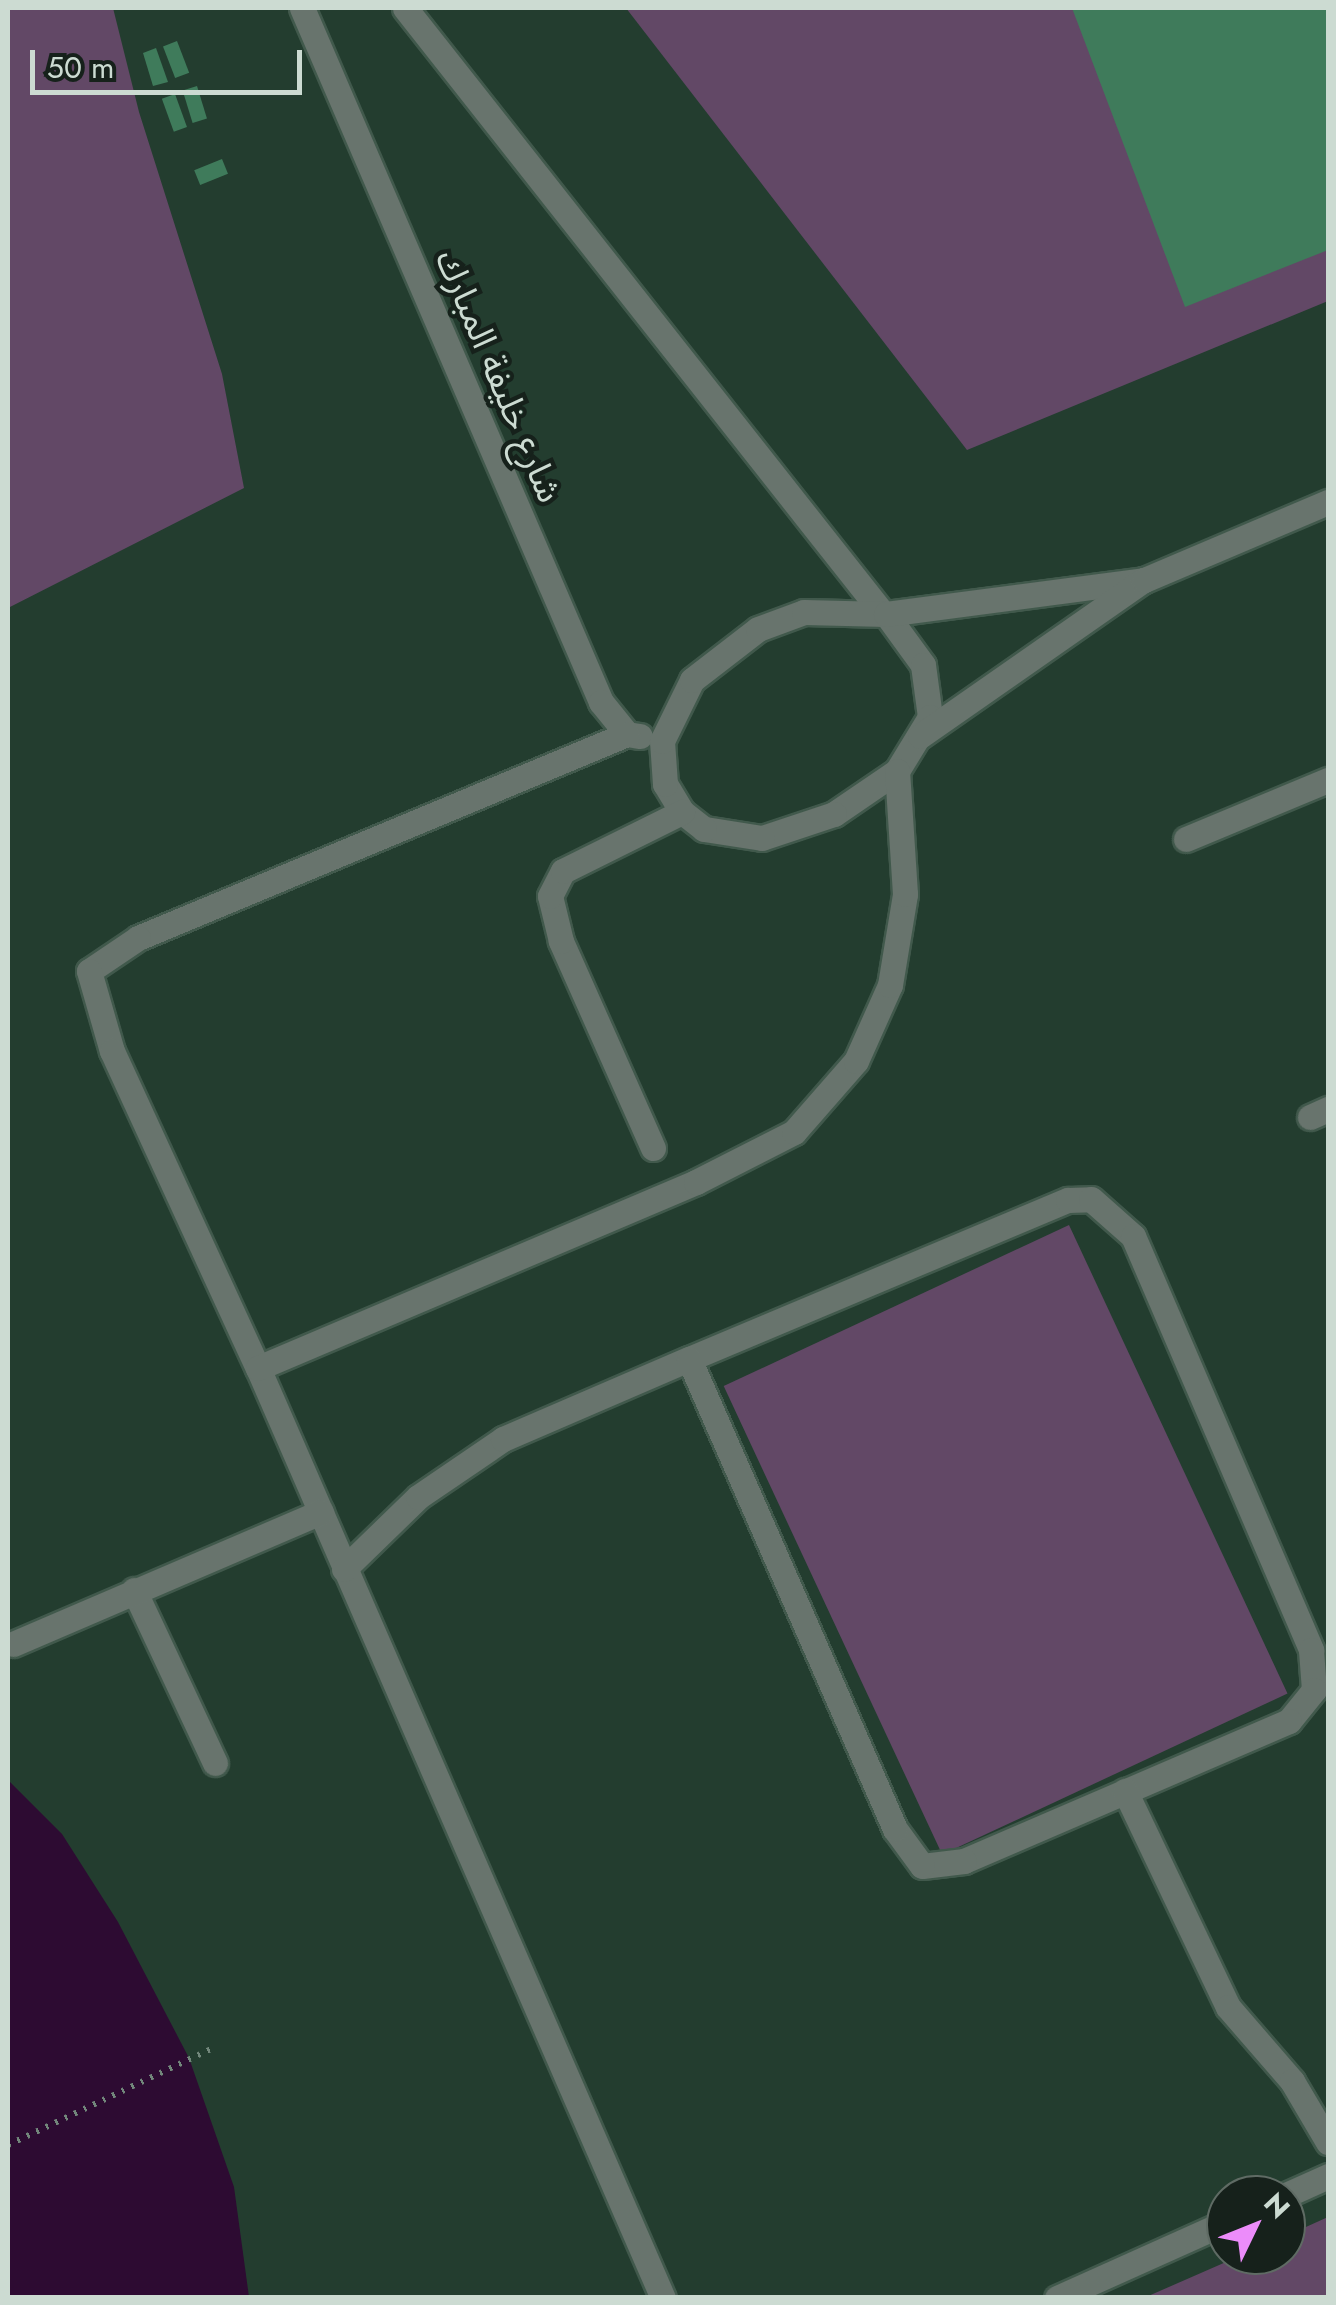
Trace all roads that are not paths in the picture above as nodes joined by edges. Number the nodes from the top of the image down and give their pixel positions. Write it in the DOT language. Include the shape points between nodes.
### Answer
graph roads {
  1 [pos="302,8"];
  2 [pos="405,8"];
  3 [pos="1328,502"];
  4 [pos="1144,580"];
  5 [pos="884,614"];
  6 [pos="627,734"];
  7 [pos="920,736"];
  8 [pos="662,740"];
  9 [pos="897,771"];
  10 [pos="1328,780"];
  11 [pos="682,812"];
  12 [pos="1186,839"];
  13 [pos="653,1148"];
  14 [pos="689,1359"];
  15 [pos="258,1368"];
  16 [pos="321,1512"];
  17 [pos="344,1569"];
  18 [pos="134,1590"];
  19 [pos="14,1644"];
  20 [pos="215,1764"];
  21 [pos="1125,1791"];
  22 [pos="1328,2142"];
  23 [pos="1206,2231"];
  24 [pos="664,2298"];
  25 [pos="1057,2298"];
  1 -- 6 [label="street, شارع خليفة المبارك" via="601,702"];
  2 -- 5 [label="street"];
  3 -- 4 [label="street"];
  4 -- 5 [label="street"];
  4 -- 7 [label="street"];
  5 -- 7 [label="street" via="923,665 930,716"];
  5 -- 8 [label="street" via="804,612 758,628 692,680"];
  6 -- 8 [label="street"];
  6 -- 15 [label="street" via="138,938 89,972 112,1052"];
  7 -- 9 [label="street"];
  8 -- 11 [label="street" via="665,784"];
  9 -- 11 [label="street" via="834,814 762,838 704,829"];
  9 -- 15 [label="street" via="906,894 890,985 856,1061 794,1132 696,1182"];
  10 -- 12 [label="street"];
  11 -- 13 [label="street" via="563,871 550,896 561,941"];
  14 -- 17 [label="street" via="503,1439 418,1497"];
  14 -- 21 [label="street" via="907,1853 922,1866 942,1868"];
  14 -- 21 [label="street" via="1068,1200 1090,1200 1109,1210 1132,1236 1312,1650 1316,1676 1304,1706 1289,1721"];
  15 -- 16 [label="street"];
  16 -- 17 [label="street"];
  16 -- 18 [label="street"];
  17 -- 24 [label="street"];
  18 -- 19 [label="street"];
  18 -- 20 [label="street"];
  21 -- 22 [label="street" via="1228,2007 1292,2081"];
  23 -- 25 [label="street"];
}
